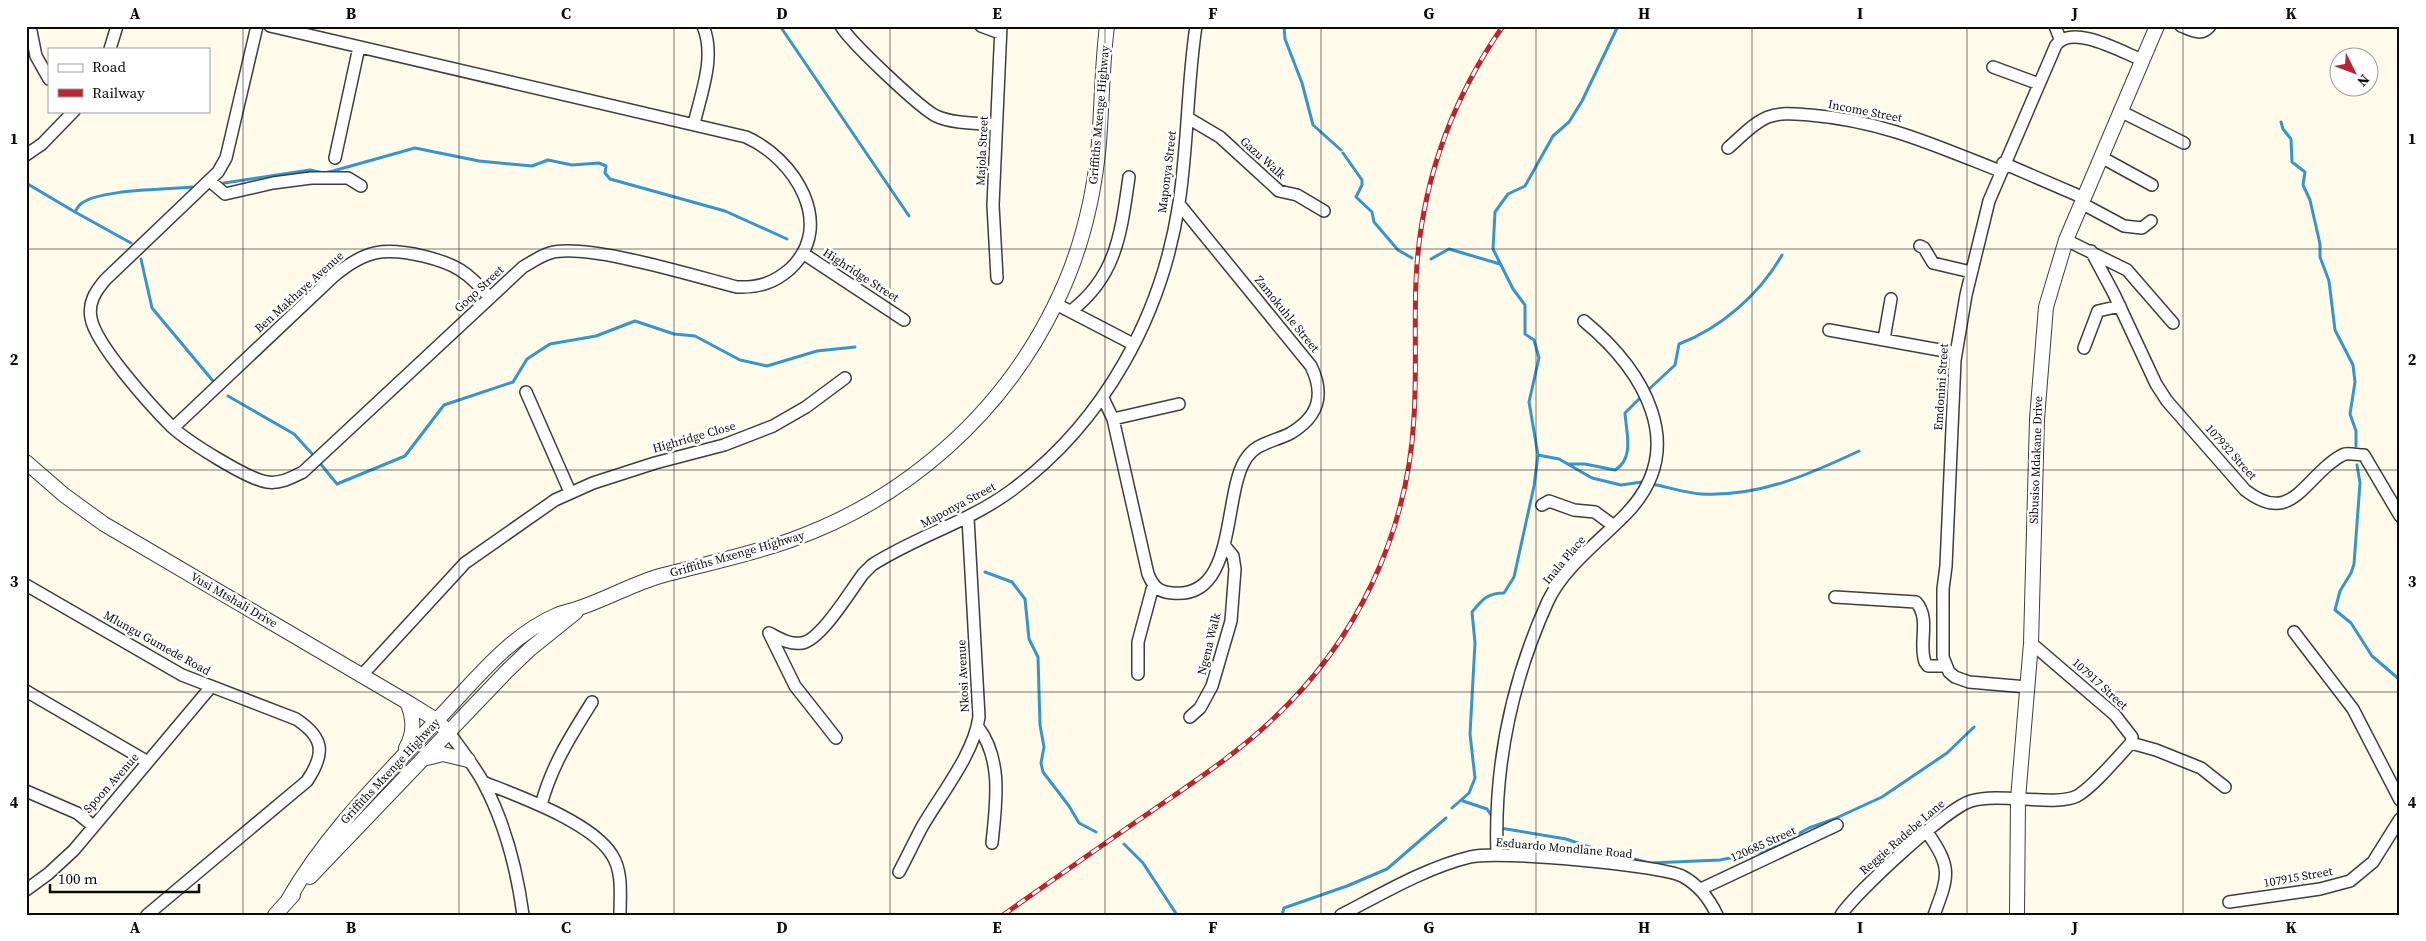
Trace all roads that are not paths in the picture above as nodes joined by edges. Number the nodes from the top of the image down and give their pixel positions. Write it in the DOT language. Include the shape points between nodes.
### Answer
graph roads {
  1 [pos="30,26"];
  2 [pos="117,26"];
  3 [pos="257,26"];
  4 [pos="270,26"];
  5 [pos="703,26"];
  6 [pos="841,26"];
  7 [pos="981,26"];
  8 [pos="1107,26"];
  9 [pos="1196,26"];
  10 [pos="2055,26"];
  11 [pos="2157,26"];
  12 [pos="2181,26"];
  13 [pos="2210,26"];
  14 [pos="1001,30"];
  15 [pos="2060,39"];
  16 [pos="359,47"];
  17 [pos="110,48"];
  18 [pos="2142,60"];
  19 [pos="1993,67"];
  20 [pos="48,77"];
  21 [pos="2039,84"];
  22 [pos="2120,111"];
  23 [pos="73,112"];
  24 [pos="1188,118"];
  25 [pos="694,124"];
  26 [pos="996,125"];
  27 [pos="2184,143"];
  28 [pos="1728,148"];
  29 [pos="26,156"];
  30 [pos="335,158"];
  31 [pos="2101,158"];
  32 [pos="2002,167"];
  33 [pos="1129,177"];
  34 [pos="210,181"];
  35 [pos="2152,184"];
  36 [pos="361,186"];
  37 [pos="2082,200"];
  38 [pos="1179,204"];
  39 [pos="1324,211"];
  40 [pos="2151,220"];
  41 [pos="2066,240"];
  42 [pos="1920,246"];
  43 [pos="2091,251"];
  44 [pos="804,254"];
  45 [pos="1971,272"];
  46 [pos="997,278"];
  47 [pos="490,298"];
  48 [pos="1891,299"];
  49 [pos="1056,304"];
  50 [pos="2120,306"];
  51 [pos="1071,311"];
  52 [pos="904,320"];
  53 [pos="1584,321"];
  54 [pos="2173,323"];
  55 [pos="1829,330"];
  56 [pos="1884,339"];
  57 [pos="1134,344"];
  58 [pos="2084,348"];
  59 [pos="1956,353"];
  60 [pos="845,378"];
  61 [pos="526,392"];
  62 [pos="1103,398"];
  63 [pos="1179,404"];
  64 [pos="1113,420"];
  65 [pos="173,428"];
  66 [pos="26,462"];
  67 [pos="570,492"];
  68 [pos="1542,505"];
  69 [pos="2400,516"];
  70 [pos="968,518"];
  71 [pos="1614,526"];
  72 [pos="1224,545"];
  73 [pos="26,585"];
  74 [pos="1153,586"];
  75 [pos="1835,597"];
  76 [pos="582,607"];
  77 [pos="2294,632"];
  78 [pos="2030,643"];
  79 [pos="1945,666"];
  80 [pos="1138,674"];
  81 [pos="362,675"];
  82 [pos="2027,687"];
  83 [pos="210,688"];
  84 [pos="26,691"];
  85 [pos="407,702"];
  86 [pos="592,702"];
  87 [pos="1190,717"];
  88 [pos="437,721"];
  89 [pos="978,727"];
  90 [pos="448,731"];
  91 [pos="836,738"];
  92 [pos="2131,743"];
  93 [pos="420,760"];
  94 [pos="468,760"];
  95 [pos="148,762"];
  96 [pos="395,766"];
  97 [pos="483,782"];
  98 [pos="2224,787"];
  99 [pos="26,791"];
  100 [pos="2020,799"];
  101 [pos="2400,800"];
  102 [pos="541,805"];
  103 [pos="2400,819"];
  104 [pos="92,825"];
  105 [pos="1837,825"];
  106 [pos="1927,832"];
  107 [pos="992,843"];
  108 [pos="1497,854"];
  109 [pos="899,872"];
  110 [pos="1702,889"];
  111 [pos="26,890"];
  112 [pos="288,900"];
  113 [pos="2229,902"];
  114 [pos="1344,914"];
  115 [pos="147,915"];
  116 [pos="275,915"];
  117 [pos="523,915"];
  118 [pos="620,915"];
  119 [pos="1717,915"];
  120 [pos="1840,915"];
  121 [pos="1934,915"];
  122 [pos="2017,915"];
  1 -- 20 [label="street" via="36,56"];
  2 -- 17 [label="street"];
  3 -- 34 [label="street, Goqo Street" via="226,158"];
  4 -- 16 [label="street"];
  5 -- 25 [label="street" via="708,43 708,67"];
  6 -- 26 [label="street" via="853,43 935,115 956,121"];
  7 -- 14 [label="street"];
  8 -- 49 [label="street, Griffiths Mxenge Highway" via="1099,142 1092,186 1080,240"];
  9 -- 24 [label="street, Maponya Street"];
  10 -- 15 [label="street"];
  11 -- 18 [label="street, Sibusiso Mdakane Drive"];
  12 -- 13 [label="street" via="2200,33"];
  14 -- 26 [label="street, Majola Street"];
  15 -- 18 [label="street" via="2088,38"];
  15 -- 21 [label="street, Emdonini Street"];
  16 -- 25 [label="street"];
  16 -- 30 [label="street"];
  18 -- 22 [label="street, Sibusiso Mdakane Drive"];
  19 -- 21 [label="street"];
  21 -- 32 [label="street, Emdonini Street"];
  22 -- 27 [label="street"];
  22 -- 31 [label="street, Sibusiso Mdakane Drive"];
  23 -- 29 [label="street"];
  24 -- 38 [label="street, Maponya Street"];
  24 -- 39 [label="street, Gazu Walk" via="1220,137 1279,191 1297,195"];
  25 -- 44 [label="street" via="728,131 761,144 789,168 808,210"];
  26 -- 46 [label="street, Majola Street" via="993,205"];
  28 -- 32 [label="street, Income Street" via="1757,123 1768,117 1789,114 1869,123"];
  31 -- 35 [label="street"];
  31 -- 37 [label="street, Sibusiso Mdakane Drive"];
  32 -- 37 [label="street, Income Street"];
  32 -- 45 [label="street, Emdonini Street" via="1983,219"];
  33 -- 51 [label="street" via="1122,222 1109,267 1093,291"];
  34 -- 36 [label="street" via="225,194 311,178 348,178"];
  34 -- 65 [label="street, Goqo Street" via="105,280 90,305 90,317 98,338"];
  37 -- 40 [label="street, Income Street" via="2124,226 2142,228"];
  37 -- 41 [label="street, Sibusiso Mdakane Drive"];
  38 -- 57 [label="street, Maponya Street" via="1165,269 1151,310"];
  38 -- 72 [label="street, Zamokuhle Street" via="1301,353 1311,366 1318,384 1313,415 1289,434 1266,441 1247,457 1238,476"];
  41 -- 43 [label="street"];
  41 -- 78 [label="street, Sibusiso Mdakane Drive" via="2046,307 2042,338"];
  42 -- 45 [label="street" via="1933,263"];
  43 -- 50 [label="street, 107932 Street"];
  43 -- 54 [label="street" via="2134,276"];
  44 -- 47 [label="street, Goqo Street" via="772,282 748,288 602,254 560,251 523,267"];
  44 -- 52 [label="street, Highridge Street"];
  45 -- 59 [label="street, Emdonini Street"];
  47 -- 65 [label="street, Ben Makhaye Avenue" via="468,273 447,262 393,250 368,254 334,276"];
  47 -- 65 [label="street, Goqo Street" via="318,460 291,479 277,482 256,479"];
  48 -- 56 [label="street"];
  49 -- 51 [label="street"];
  49 -- 76 [label="street, Griffiths Mxenge Highway" via="1024,360 988,406 936,457 877,500 821,529 789,541 656,577"];
  50 -- 58 [label="street" via="2098,311"];
  50 -- 69 [label="street, 107932 Street" via="2167,401 2254,496 2271,504 2289,501 2336,459 2345,454 2364,454"];
  51 -- 57 [label="street"];
  53 -- 71 [label="street, Inala Place" via="1620,356 1637,380 1650,404 1658,438 1656,467 1648,483 1641,496"];
  55 -- 56 [label="street"];
  56 -- 59 [label="street"];
  57 -- 62 [label="street, Maponya Street"];
  59 -- 79 [label="street, Emdonini Street" via="1943,589"];
  60 -- 67 [label="street, Highridge Close" via="773,426 724,445 654,463"];
  61 -- 67 [label="street"];
  62 -- 64 [label="street"];
  62 -- 70 [label="street, Maponya Street" via="1056,453 1030,476"];
  63 -- 64 [label="street"];
  64 -- 74 [label="street"];
  66 -- 81 [label="street, Vusi Mtshali Drive" via="104,524"];
  67 -- 81 [label="street, Highridge Close" via="465,563"];
  68 -- 71 [label="street" via="1549,501 1574,510 1595,512"];
  70 -- 89 [label="street, Nkosi Avenue"];
  70 -- 91 [label="street, Maponya Street" via="872,565 812,639 796,644 769,633 795,686"];
  71 -- 108 [label="street, Inala Place" via="1556,588 1528,648 1510,710 1496,813"];
  72 -- 74 [label="street, Zamokuhle Street" via="1216,570 1206,585 1198,590 1174,594"];
  72 -- 87 [label="street, Ngena Walk" via="1233,556 1235,569 1230,621 1212,686 1200,708"];
  73 -- 83 [label="street, Mlungu Gumede Road"];
  74 -- 80 [label="street" via="1138,642"];
  75 -- 79 [label="street" via="1916,602 1924,618 1925,662 1928,666"];
  76 -- 88 [label="street, Griffiths Mxenge Highway" via="558,615 519,639 484,670"];
  76 -- 90 [label="street, Griffiths Mxenge Highway" via="530,649"];
  77 -- 101 [label="street" via="2353,709"];
  78 -- 82 [label="street, Sibusiso Mdakane Drive"];
  78 -- 92 [label="street, 107917 Street" via="2115,715 2132,737"];
  79 -- 82 [label="street" via="1955,677 1969,682"];
  81 -- 85 [label="street, Vusi Mtshali Drive"];
  82 -- 100 [label="street, Sibusiso Mdakane Drive"];
  83 -- 95 [label="street, Spoon Avenue"];
  83 -- 115 [label="street, Mlungu Gumede Road" via="285,714 305,725 318,739 319,760 306,781"];
  84 -- 95 [label="street"];
  85 -- 88 [label="street, Vusi Mtshali Drive"];
  85 -- 96 [label="street" via="412,712 413,730"];
  86 -- 102 [label="street" via="558,756"];
  88 -- 90 [label="street, Vusi Mtshali Drive"];
  88 -- 96 [label="street, Griffiths Mxenge Highway"];
  89 -- 107 [label="street" via="989,744 994,762 996,794"];
  89 -- 109 [label="street, Nkosi Avenue"];
  90 -- 93 [label="street, Griffiths Mxenge Highway"];
  90 -- 94 [label="street"];
  92 -- 98 [label="street" via="2201,768"];
  92 -- 100 [label="street, Reggie Radebe Lane" via="2075,796 2068,799"];
  93 -- 94 [label="street" via="443,754"];
  93 -- 112 [label="street, Griffiths Mxenge Highway"];
  94 -- 97 [label="street"];
  95 -- 104 [label="street, Spoon Avenue"];
  96 -- 112 [label="street, Griffiths Mxenge Highway" via="323,846"];
  97 -- 102 [label="street"];
  97 -- 117 [label="street" via="510,853"];
  99 -- 104 [label="street" via="77,813"];
  100 -- 106 [label="street, Reggie Radebe Lane" via="1980,798 1958,807"];
  100 -- 122 [label="street, Sibusiso Mdakane Drive"];
  102 -- 118 [label="street" via="596,838 612,855 619,875"];
  103 -- 113 [label="street, 107915 Street" via="2373,862 2350,881 2320,889"];
  104 -- 111 [label="street, Spoon Avenue" via="60,864"];
  105 -- 110 [label="street, 120685 Street"];
  106 -- 120 [label="street, Reggie Radebe Lane" via="1860,892"];
  106 -- 121 [label="street" via="1946,867 1943,892"];
  108 -- 110 [label="street, Esduardo Mondlane Road" via="1659,870 1680,875"];
  108 -- 114 [label="street, Esduardo Mondlane Road" via="1471,857 1434,870"];
  110 -- 119 [label="street, Esduardo Mondlane Road"];
  112 -- 116 [label="street, Griffiths Mxenge Highway"];
}
